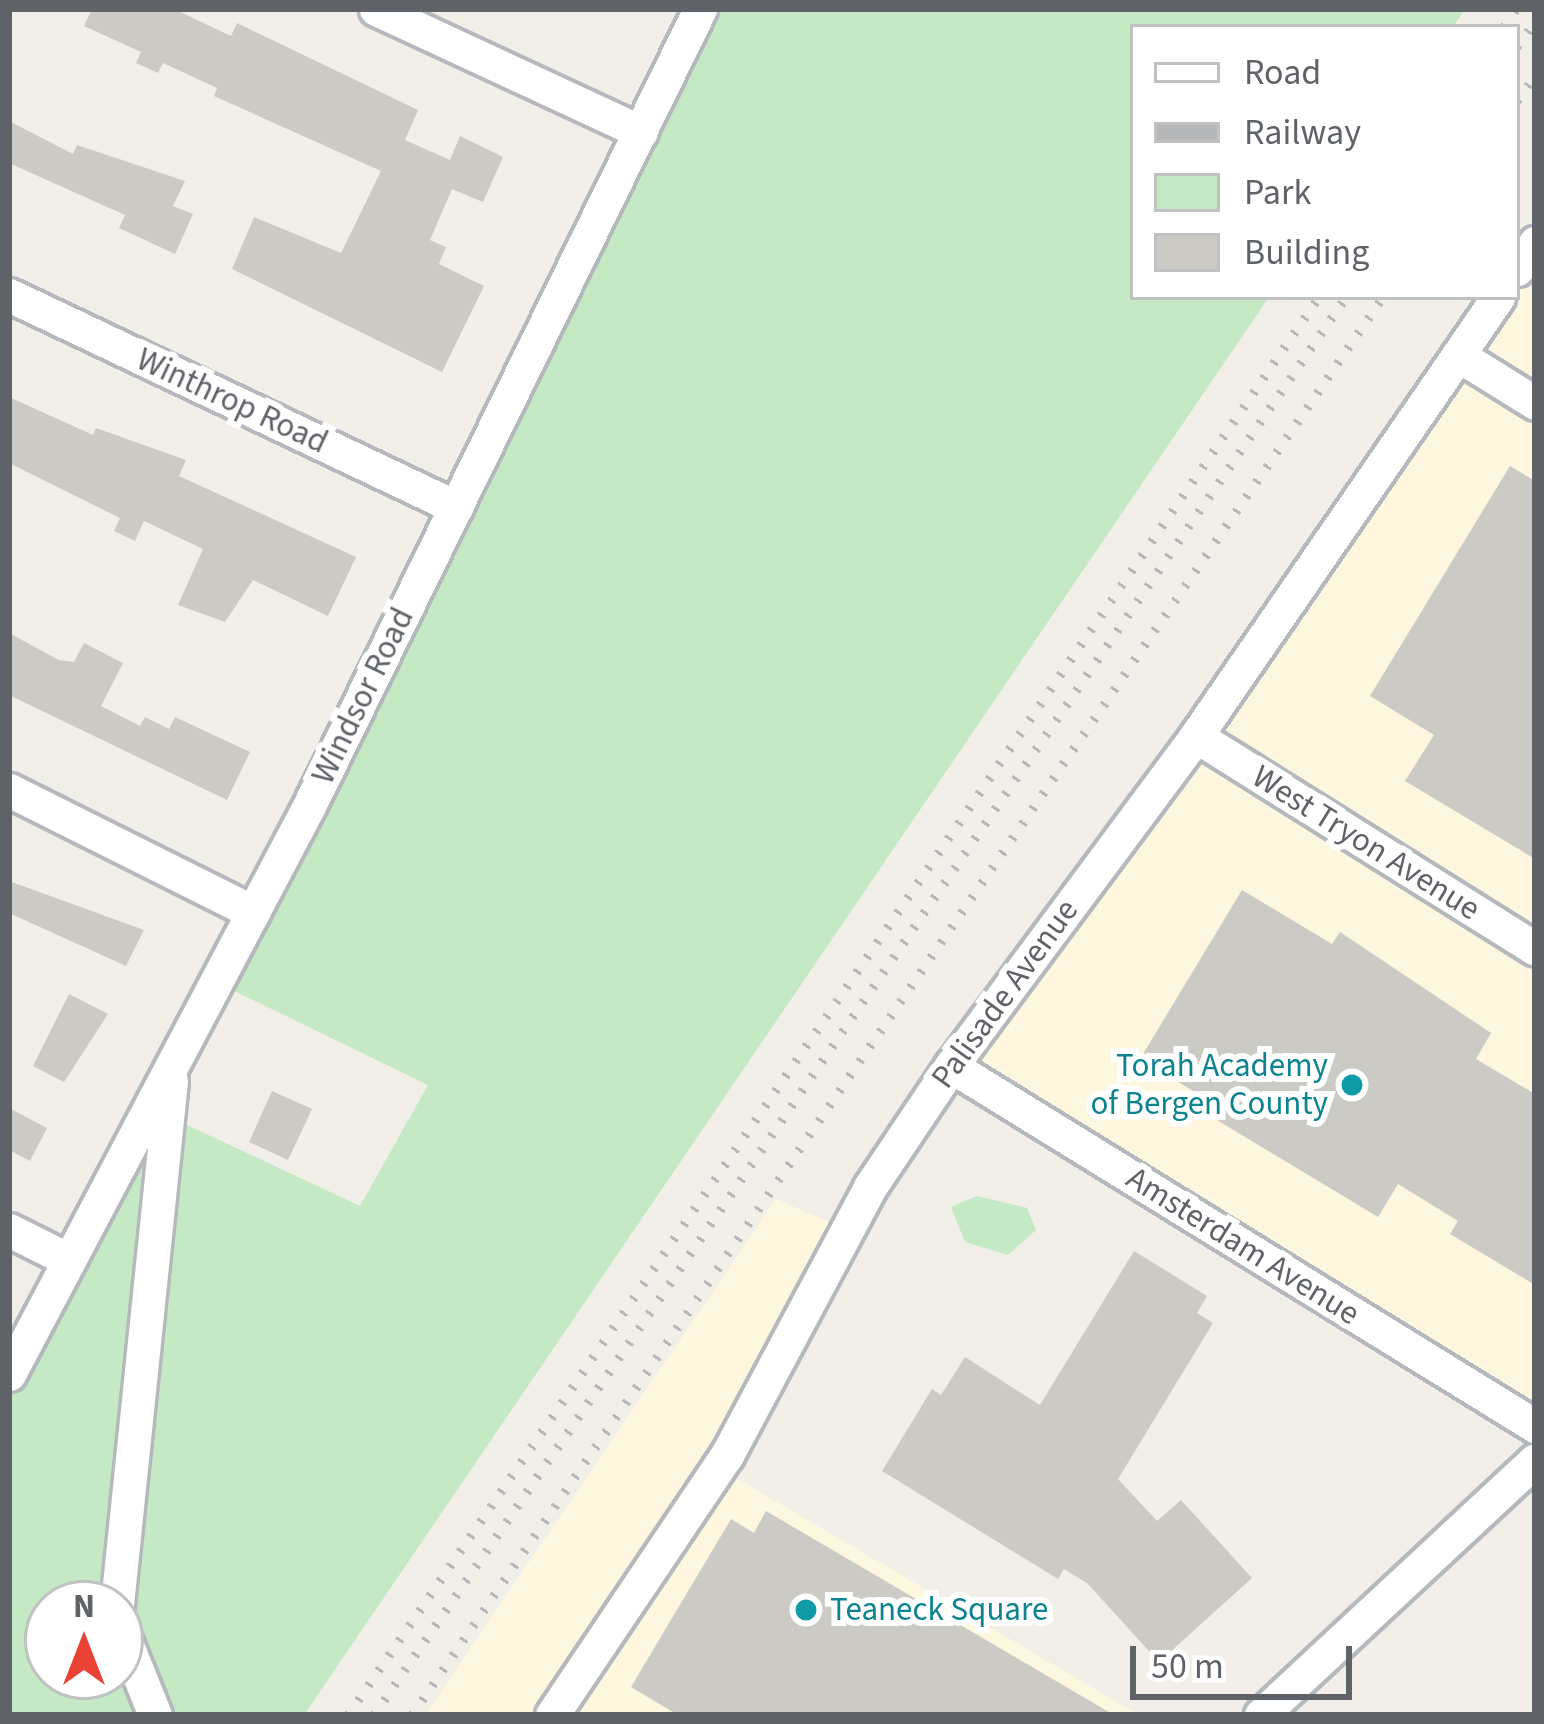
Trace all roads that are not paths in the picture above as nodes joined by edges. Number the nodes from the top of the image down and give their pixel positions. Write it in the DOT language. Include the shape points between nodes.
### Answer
graph roads {
  1 [pos="376,9"];
  2 [pos="700,9"];
  3 [pos="640,132"];
  4 [pos="9,296"];
  5 [pos="1496,300"];
  6 [pos="1458,355"];
  7 [pos="1535,403"];
  8 [pos="456,507"];
  9 [pos="1196,736"];
  10 [pos="9,790"];
  11 [pos="253,912"];
  12 [pos="1535,949"];
  13 [pos="173,1062"];
  14 [pos="951,1066"];
  15 [pos="9,1230"];
  16 [pos="69,1260"];
  17 [pos="9,1374"];
  18 [pos="1535,1426"];
  19 [pos="1535,1460"];
  20 [pos="119,1580"];
  21 [pos="552,1715"];
  22 [pos="1261,1715"];
  1 -- 3 [label="street"];
  2 -- 3 [label="street, Windsor Road"];
  3 -- 8 [label="street, Windsor Road"];
  4 -- 8 [label="street, Winthrop Road"];
  5 -- 6 [label="street, Palisade Avenue"];
  6 -- 7 [label="street"];
  6 -- 9 [label="street, Palisade Avenue"];
  8 -- 11 [label="street, Windsor Road"];
  9 -- 12 [label="street, West Tryon Avenue"];
  9 -- 14 [label="street, Palisade Avenue"];
  10 -- 11 [label="street"];
  11 -- 13 [label="street, Windsor Road"];
  13 -- 16 [label="street, Windsor Road"];
  13 -- 20 [label="street"];
  14 -- 18 [label="street, Amsterdam Avenue"];
  14 -- 21 [label="street, Palisade Avenue" via="869,1187 727,1455"];
  15 -- 16 [label="street"];
  16 -- 17 [label="street, Windsor Road"];
  19 -- 22 [label="street"];
}
